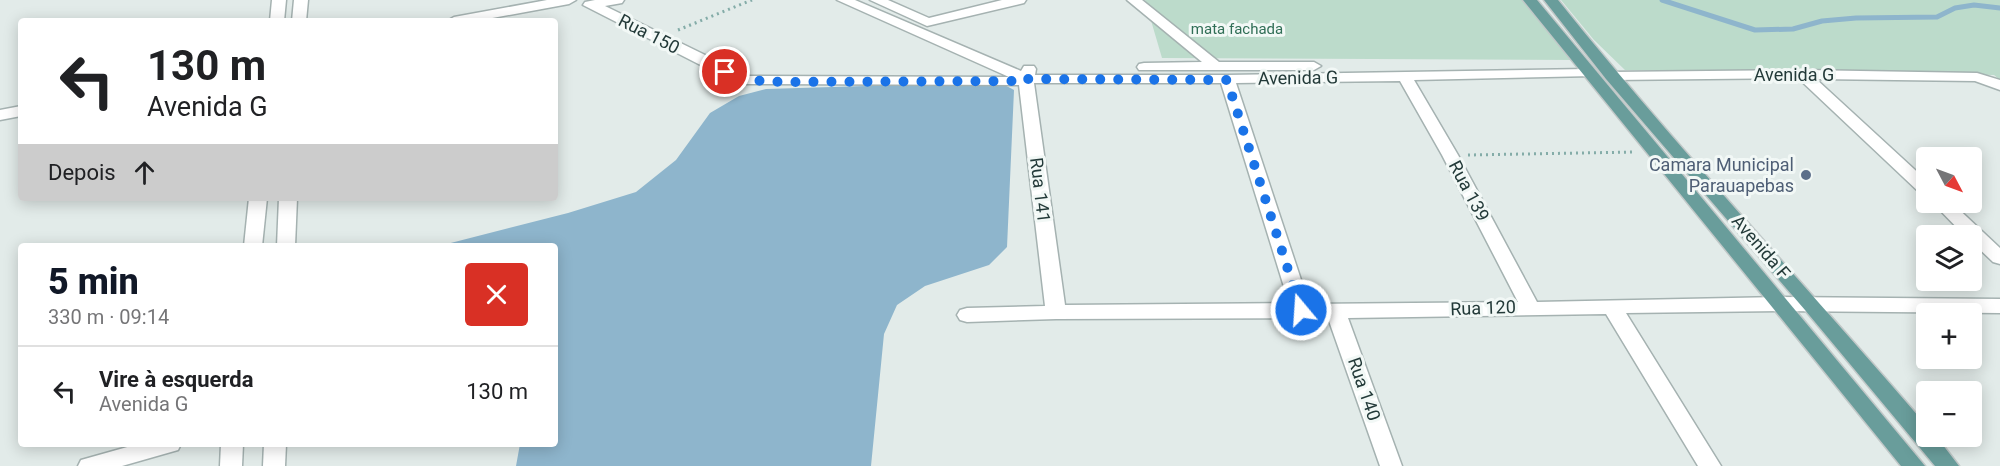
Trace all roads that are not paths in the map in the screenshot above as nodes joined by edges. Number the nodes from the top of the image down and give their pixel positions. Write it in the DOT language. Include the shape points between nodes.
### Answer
graph roads {
  1 [pos="279,0"];
  2 [pos="301,0"];
  3 [pos="569,0"];
  4 [pos="617,0"];
  5 [pos="844,0"];
  6 [pos="877,0"];
  7 [pos="1019,0"];
  8 [pos="1134,0"];
  9 [pos="1530,0"];
  10 [pos="1551,0"];
  11 [pos="592,5"];
  12 [pos="277,18"];
  13 [pos="299,18"];
  14 [pos="470,18"];
  15 [pos="519,18"];
  16 [pos="927,22"];
  17 [pos="1585,68"];
  18 [pos="1221,73"];
  19 [pos="1802,74"];
  20 [pos="1028,76"];
  21 [pos="1611,76"];
  22 [pos="1405,77"];
  23 [pos="2000,85"];
  24 [pos="18,102"];
  25 [pos="0,105"];
  26 [pos="18,112"];
  27 [pos="0,115"];
  28 [pos="1916,180"];
  29 [pos="258,201"];
  30 [pos="288,201"];
  31 [pos="1952,213"];
  32 [pos="253,243"];
  33 [pos="286,243"];
  34 [pos="2000,258"];
  35 [pos="1780,304"];
  36 [pos="1812,305"];
  37 [pos="1611,306"];
  38 [pos="2000,306"];
  39 [pos="1530,307"];
  40 [pos="1301,310"];
  41 [pos="1056,312"];
  42 [pos="1336,312"];
  43 [pos="967,315"];
  44 [pos="159,447"];
  45 [pos="232,447"];
  46 [pos="275,447"];
  47 [pos="89,466"];
  48 [pos="231,466"];
  49 [pos="274,466"];
  50 [pos="1391,466"];
  51 [pos="1710,466"];
  52 [pos="1914,466"];
  53 [pos="1948,466"];
  1 -- 12 [label="street"];
  2 -- 13 [label="street"];
  3 -- 14 [label="street"];
  4 -- 11 [label="street"];
  5 -- 20 [label="street, Avenida G"];
  6 -- 16 [label="street, Avenida G"];
  7 -- 16 [label="street"];
  8 -- 18 [label="street"];
  9 -- 17 [label="main road, Avenida F"];
  10 -- 21 [label="main road, Avenida F"];
  11 -- 15 [label="street"];
  11 -- 20 [label="street, Rua 150" via="746,80"];
  16 -- 20 [label="street, Avenida G"];
  17 -- 18 [label="street, Avenida G"];
  17 -- 22 [label="street, Avenida G"];
  17 -- 35 [label="main road, Avenida F"];
  18 -- 20 [label="street, Avenida G"];
  18 -- 22 [label="street, Avenida G"];
  18 -- 40 [label="street"];
  19 -- 21 [label="street, Avenida G"];
  19 -- 23 [label="street, Avenida G" via="1977,77"];
  19 -- 28 [label="street"];
  20 -- 41 [label="street, Rua 141"];
  21 -- 36 [label="main road, Avenida F"];
  22 -- 39 [label="street, Rua 139"];
  24 -- 25 [label="street"];
  26 -- 27 [label="street"];
  29 -- 32 [label="street"];
  30 -- 33 [label="street"];
  31 -- 34 [label="street"];
  35 -- 36 [label="street, Rua 120"];
  35 -- 37 [label="street, Rua 120"];
  35 -- 52 [label="main road, Avenida F"];
  36 -- 38 [label="street, Rua 120"];
  36 -- 53 [label="main road, Avenida F"];
  37 -- 39 [label="street, Rua 120"];
  37 -- 51 [label="street"];
  39 -- 42 [label="street, Rua 120"];
  40 -- 41 [label="street, Rua 120"];
  40 -- 42 [label="street, Rua 120"];
  41 -- 43 [label="street, Rua 120"];
  42 -- 50 [label="street, Rua 140"];
  44 -- 47 [label="street"];
  45 -- 48 [label="street"];
  46 -- 49 [label="street"];
}
